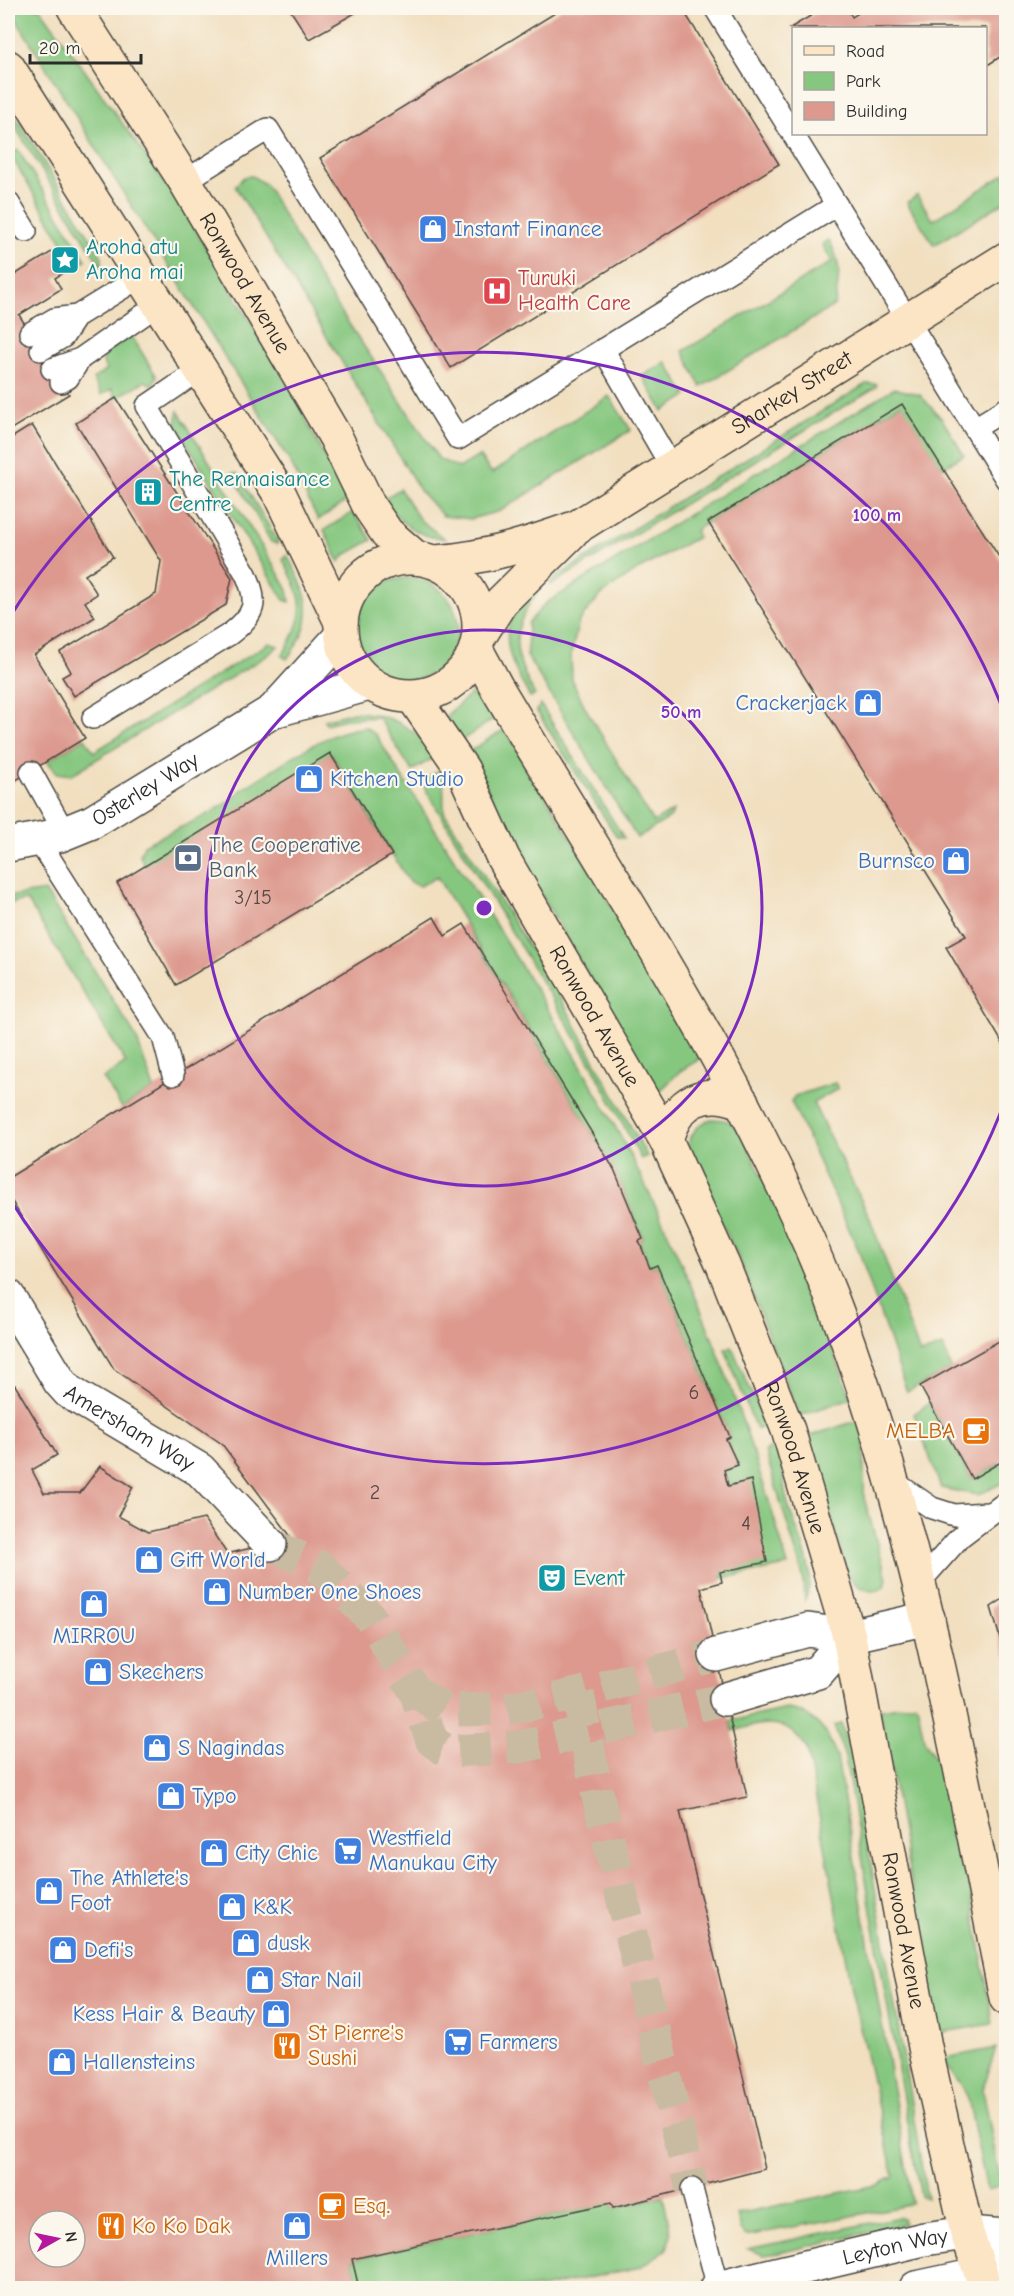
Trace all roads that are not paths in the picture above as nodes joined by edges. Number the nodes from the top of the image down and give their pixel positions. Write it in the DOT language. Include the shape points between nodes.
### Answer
graph roads {
  1 [pos="74,8"];
  2 [pos="715,8"];
  3 [pos="8,67"];
  4 [pos="792,132"];
  5 [pos="794,135"];
  6 [pos="185,181"];
  7 [pos="8,202"];
  8 [pos="837,205"];
  9 [pos="26,231"];
  10 [pos="1006,259"];
  11 [pos="142,276"];
  12 [pos="159,304"];
  13 [pos="908,320"];
  14 [pos="36,342"];
  15 [pos="603,350"];
  16 [pos="200,370"];
  17 [pos="57,375"];
  18 [pos="1006,409"];
  19 [pos="975,428"];
  20 [pos="672,468"];
  21 [pos="1006,479"];
  22 [pos="577,527"];
  23 [pos="426,560"];
  24 [pos="341,629"];
  25 [pos="478,643"];
  26 [pos="369,684"];
  27 [pos="413,697"];
  28 [pos="273,711"];
  29 [pos="93,718"];
  30 [pos="31,772"];
  31 [pos="37,840"];
  32 [pos="173,1075"];
  33 [pos="742,1102"];
  34 [pos="666,1140"];
  35 [pos="8,1296"];
  36 [pos="890,1479"];
  37 [pos="1006,1502"];
  38 [pos="988,1513"];
  39 [pos="270,1544"];
  40 [pos="919,1582"];
  41 [pos="928,1618"];
  42 [pos="849,1636"];
  43 [pos="716,1655"];
  44 [pos="726,1699"];
  45 [pos="996,1887"];
  46 [pos="1006,1998"];
  47 [pos="692,2189"];
  48 [pos="967,2233"];
  49 [pos="1006,2236"];
  50 [pos="991,2275"];
  51 [pos="717,2288"];
  52 [pos="915,2289"];
  1 -- 6 [label="main road, Ronwood Avenue"];
  2 -- 4 [label="lane"];
  3 -- 11 [label="main road"];
  5 -- 8 [label="lane"];
  6 -- 15 [label="lane" via="268,129 458,439"];
  6 -- 23 [label="main road, Ronwood Avenue" via="336,438 370,508 387,533"];
  7 -- 9 [label="lane"];
  8 -- 13 [label="lane"];
  8 -- 15 [label="lane"];
  10 -- 13 [label="main road, Sharkey Street"];
  11 -- 12 [label="main road"];
  11 -- 14 [label="lane" via="77,316 63,337"];
  12 -- 16 [label="main road"];
  12 -- 17 [label="lane" via="80,359 68,378"];
  13 -- 19 [label="lane"];
  13 -- 20 [label="main road, Sharkey Street"];
  15 -- 20 [label="lane"];
  16 -- 24 [label="main road" via="279,493"];
  16 -- 29 [label="lane" via="147,406 246,574 252,588 252,611 230,634"];
  18 -- 19 [label="lane"];
  19 -- 21 [label="lane"];
  20 -- 22 [label="main road, Sharkey Street"];
  22 -- 23 [label="main road, Sharkey Street" via="506,552 473,559"];
  22 -- 25 [label="main road, Sharkey Street" via="501,602"];
  23 -- 24 [label="main road" via="394,560 374,568 357,582 346,601"];
  23 -- 25 [label="main road" via="456,574 470,592 478,614"];
  24 -- 26 [label="main road" via="346,655"];
  24 -- 28 [label="street, Osterley Way"];
  25 -- 27 [label="main road" via="467,668 452,683"];
  25 -- 33 [label="main road" via="497,688"];
  26 -- 27 [label="main road" via="390,694"];
  26 -- 28 [label="street, Osterley Way"];
  27 -- 34 [label="main road, Ronwood Avenue" via="463,770 502,858"];
  28 -- 31 [label="street, Osterley Way" via="92,822"];
  30 -- 31 [label="lane"];
  31 -- 32 [label="lane" via="163,1037"];
  33 -- 34 [label="main road" via="713,1094 700,1097 671,1122"];
  33 -- 36 [label="main road" via="839,1319"];
  34 -- 42 [label="main road, Ronwood Avenue" via="723,1265 788,1430"];
  35 -- 39 [label="street, Amersham Way" via="69,1392 200,1470"];
  36 -- 38 [label="lane" via="932,1508 954,1515"];
  36 -- 40 [label="main road"];
  37 -- 38 [label="lane"];
  38 -- 40 [label="lane" via="943,1553"];
  40 -- 41 [label="main road"];
  41 -- 42 [label="street"];
  41 -- 45 [label="main road"];
  42 -- 43 [label="street" via="808,1630"];
  42 -- 44 [label="street" via="818,1672"];
  42 -- 48 [label="main road, Ronwood Avenue" via="925,2047"];
  45 -- 46 [label="main road"];
  47 -- 51 [label="lane"];
  48 -- 49 [label="street, Leyton Way"];
  48 -- 50 [label="main road, Ronwood Avenue"];
  48 -- 51 [label="street, Leyton Way" via="924,2239"];
  50 -- 52 [label="street, Leyton Way"];
}
